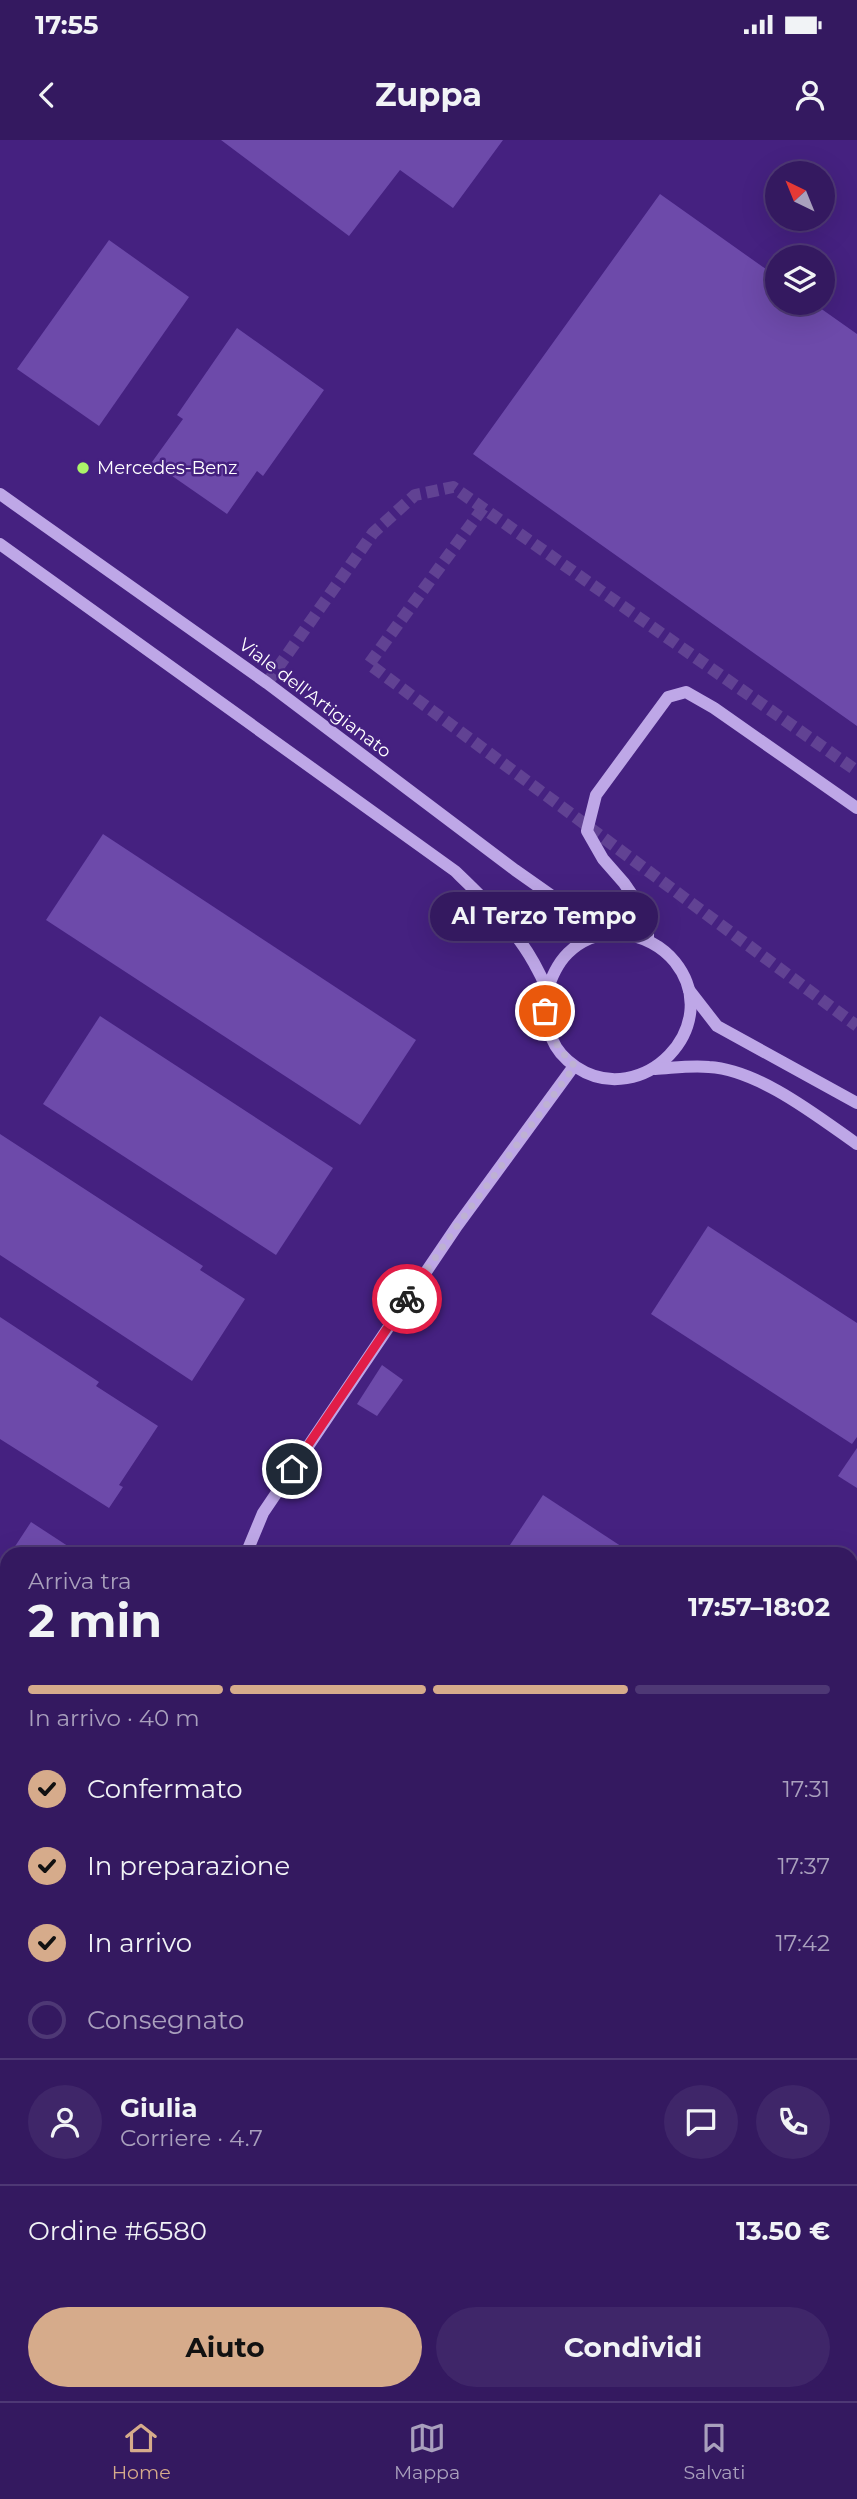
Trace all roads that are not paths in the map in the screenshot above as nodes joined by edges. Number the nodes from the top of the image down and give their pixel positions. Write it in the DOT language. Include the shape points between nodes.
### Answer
graph roads {
  1 [pos="0,494"];
  2 [pos="0,544"];
  3 [pos="857,808"];
  4 [pos="606,934"];
  5 [pos="648,940"];
  6 [pos="547,990"];
  7 [pos="689,990"];
  8 [pos="575,1066"];
  9 [pos="655,1069"];
  10 [pos="857,1103"];
  11 [pos="857,1144"];
  12 [pos="249,1547"];
  1 -- 4 [label="street, Viale dell'Artigianato" via="267,683"];
  2 -- 6 [label="street" via="455,871 500,915 533,961"];
  3 -- 5 [label="street" via="714,708 686,692 668,697 596,795 587,831 648,918"];
  4 -- 5 [label="street, Viale dell'Artigianato"];
  4 -- 6 [label="street" via="568,953"];
  5 -- 7 [label="street, Viale dell'Artigianato" via="667,952 681,969"];
  6 -- 8 [label="street" via="549,1032 559,1051"];
  7 -- 9 [label="street" via="685,1034 676,1051"];
  7 -- 10 [label="street, Viale dell'Artigianato" via="717,1026"];
  8 -- 9 [label="street" via="610,1079 628,1079"];
  8 -- 12 [label="street" via="457,1226 262,1513"];
  9 -- 11 [label="street" via="711,1066 757,1081"];
}
